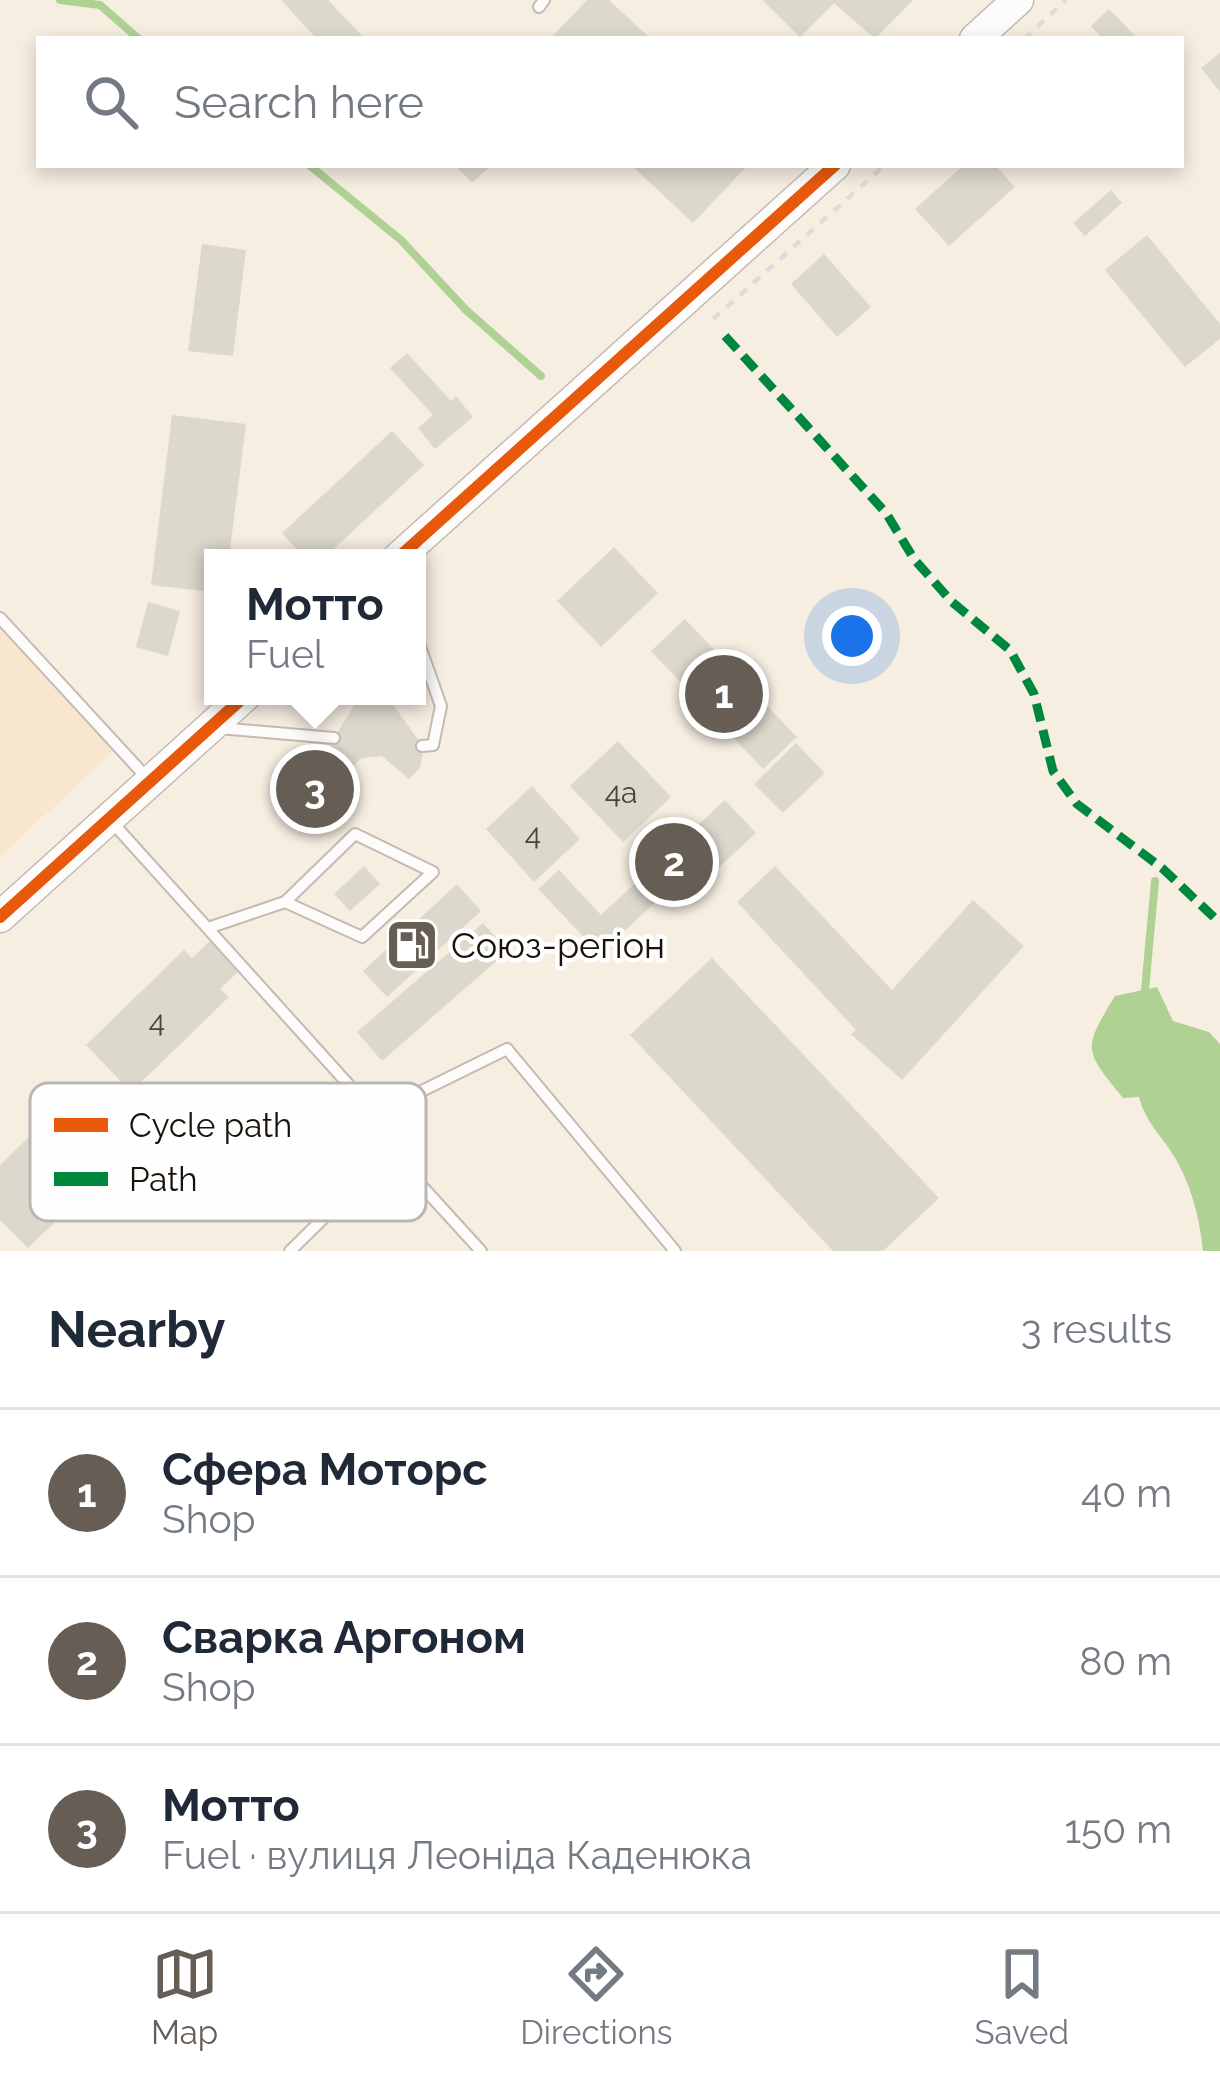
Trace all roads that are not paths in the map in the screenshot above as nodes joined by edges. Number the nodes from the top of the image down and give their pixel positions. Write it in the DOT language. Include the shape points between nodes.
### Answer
graph roads {
  1 [pos="1003,5"];
  2 [pos="977,36"];
  3 [pos="832,168"];
  4 [pos="408,549"];
  5 [pos="0,618"];
  6 [pos="426,664"];
  7 [pos="235,705"];
  8 [pos="210,727"];
  9 [pos="334,738"];
  10 [pos="422,746"];
  11 [pos="150,781"];
  12 [pos="109,818"];
  13 [pos="285,902"];
  14 [pos="0,917"];
  15 [pos="208,928"];
  16 [pos="347,1083"];
  17 [pos="426,1089"];
  18 [pos="426,1190"];
  19 [pos="321,1221"];
  20 [pos="290,1251"];
  21 [pos="481,1251"];
  22 [pos="675,1251"];
  1 -- 2 [label="street"];
  3 -- 4 [label="street"];
  5 -- 11 [label="lane"];
  6 -- 10 [label="lane" via="441,706 433,745"];
  7 -- 8 [label="street"];
  8 -- 9 [label="lane"];
  8 -- 11 [label="street"];
  11 -- 12 [label="street"];
  12 -- 14 [label="street"];
  12 -- 15 [label="lane"];
  13 -- 13 [label="lane" via="362,937 433,872 355,834"];
  13 -- 15 [label="lane"];
  15 -- 16 [label="lane"];
  17 -- 22 [label="lane" via="506,1049"];
  18 -- 21 [label="lane"];
  19 -- 20 [label="lane"];
}
